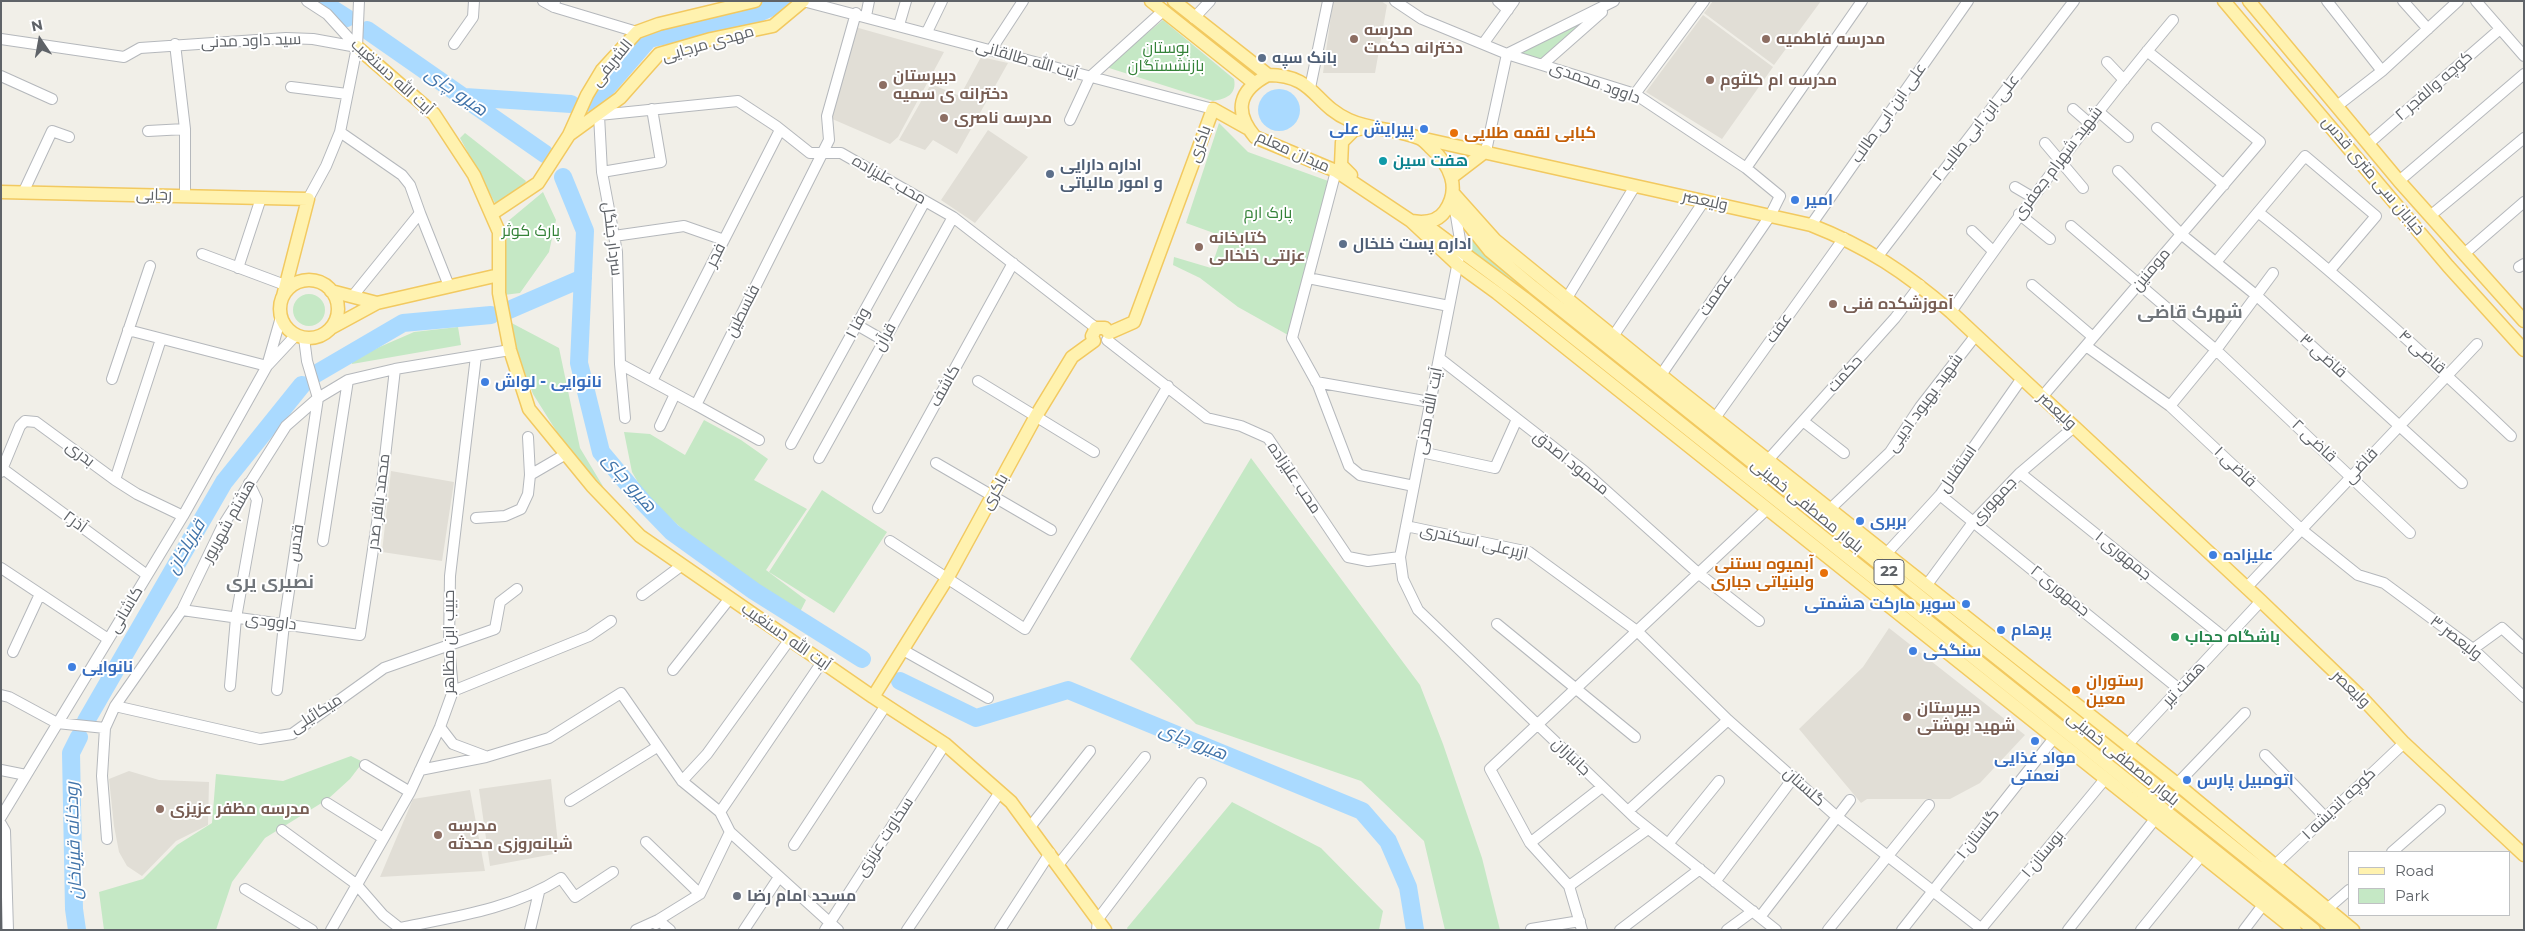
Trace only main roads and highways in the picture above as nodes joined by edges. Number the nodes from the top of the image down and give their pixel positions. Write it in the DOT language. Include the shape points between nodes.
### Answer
graph roads {
  1 [pos="803,1"];
  2 [pos="1151,1"];
  3 [pos="1174,1"];
  4 [pos="2224,1"];
  5 [pos="2249,1"];
  6 [pos="753,2"];
  7 [pos="714,6"];
  8 [pos="357,41"];
  9 [pos="1268,75"];
  10 [pos="1254,83"];
  11 [pos="1213,109"];
  12 [pos="1372,127"];
  13 [pos="1247,128"];
  14 [pos="569,135"];
  15 [pos="1420,138"];
  16 [pos="1486,151"];
  17 [pos="1452,177"];
  18 [pos="1360,185"];
  19 [pos="1,192"];
  20 [pos="1454,193"];
  21 [pos="1452,207"];
  22 [pos="493,213"];
  23 [pos="1416,222"];
  24 [pos="290,262"];
  25 [pos="499,275"];
  26 [pos="310,280"];
  27 [pos="284,291"];
  28 [pos="331,291"];
  29 [pos="377,303"];
  30 [pos="2520,316"];
  31 [pos="2501,324"];
  32 [pos="331,328"];
  33 [pos="1108,336"];
  34 [pos="1094,342"];
  35 [pos="2524,350"];
  36 [pos="1966,626"];
  37 [pos="2032,678"];
  38 [pos="873,697"];
  39 [pos="2524,855"];
  40 [pos="1100,926"];
  41 [pos="2295,930"];
  42 [pos="2314,930"];
  43 [pos="2337,930"];
  44 [pos="2353,930"];
  1 -- 14 [label="main road, مهدی مرجایی" via="773,26 659,54 620,98"];
  2 -- 10 [label="main road"];
  3 -- 9 [label="main road"];
  4 -- 31 [label="main road, خیابان سی متری قدس"];
  5 -- 30 [label="main road, خیابان سی متری قدس" via="2368,144"];
  6 -- 7 [label="main road, الشریفی"];
  7 -- 14 [label="main road, الشریفی" via="637,32 602,70"];
  8 -- 22 [label="main road, آیت الله دستغیب" via="434,114 462,154"];
  9 -- 10 [label="main road, میدان معلم"];
  9 -- 12 [label="main road" via="1284,75 1299,80 1334,112"];
  10 -- 13 [label="main road, میدان معلم" via="1246,91 1241,104"];
  11 -- 13 [label="main road, آیت الله طالقانی"];
  11 -- 33 [label="main road, باکری" via="1134,322"];
  12 -- 15 [label="main road"];
  12 -- 18 [label="main road" via="1354,130 1342,142 1340,151 1341,165"];
  13 -- 18 [label="main road, میدان معلم" via="1255,137 1336,171"];
  14 -- 22 [label="main road" via="538,183"];
  15 -- 16 [label="main road, ولیعصر"];
  15 -- 17 [label="main road" via="1444,162"];
  16 -- 17 [label="main road"];
  16 -- 39 [label="main road, ولیعصر" via="1811,225 1878,256 1920,285 1976,335"];
  17 -- 20 [label="main road"];
  18 -- 23 [label="main road, میدان معلم"];
  19 -- 24 [label="main road, رجایی" via="308,199"];
  20 -- 21 [label="main road"];
  20 -- 36 [label="main road" via="1495,240 1926,586"];
  21 -- 23 [label="main road" via="1434,220"];
  21 -- 36 [label="main road, بلوار مصطفی خمینی / 22" via="1490,252"];
  22 -- 25 [label="main road, آیت الله دستغیب" via="499,232"];
  23 -- 41 [label="main road" via="1457,264"];
  23 -- 42 [label="main road, بلوار مصطفی خمینی / 22" via="1524,298"];
  24 -- 26 [label="main road"];
  24 -- 27 [label="main road"];
  25 -- 29 [label="main road"];
  25 -- 38 [label="main road, آیت الله دستغیب" via="499,293 510,350 529,409 592,486 640,536"];
  26 -- 27 [label="main road" via="294,284"];
  26 -- 28 [label="main road"];
  27 -- 32 [label="main road" via="280,303 284,325 300,337 315,338"];
  28 -- 29 [label="main road"];
  28 -- 32 [label="main road" via="338,310"];
  29 -- 32 [label="main road"];
  30 -- 31 [label="main road"];
  31 -- 35 [label="main road, خیابان سی متری قدس"];
  33 -- 34 [label="main road" via="1102,344"];
  33 -- 34 [label="main road" via="1105,328 1096,328 1092,336"];
  34 -- 38 [label="main road, باکری" via="1072,357 948,577"];
  36 -- 37 [label="main road, بلوار مصطفی خمینی / 22"];
  37 -- 43 [label="main road, بلوار مصطفی خمینی / 22"];
  37 -- 44 [label="main road" via="2177,784"];
  38 -- 40 [label="main road, آیت الله دستغیب" via="945,744 1011,802"];
}
